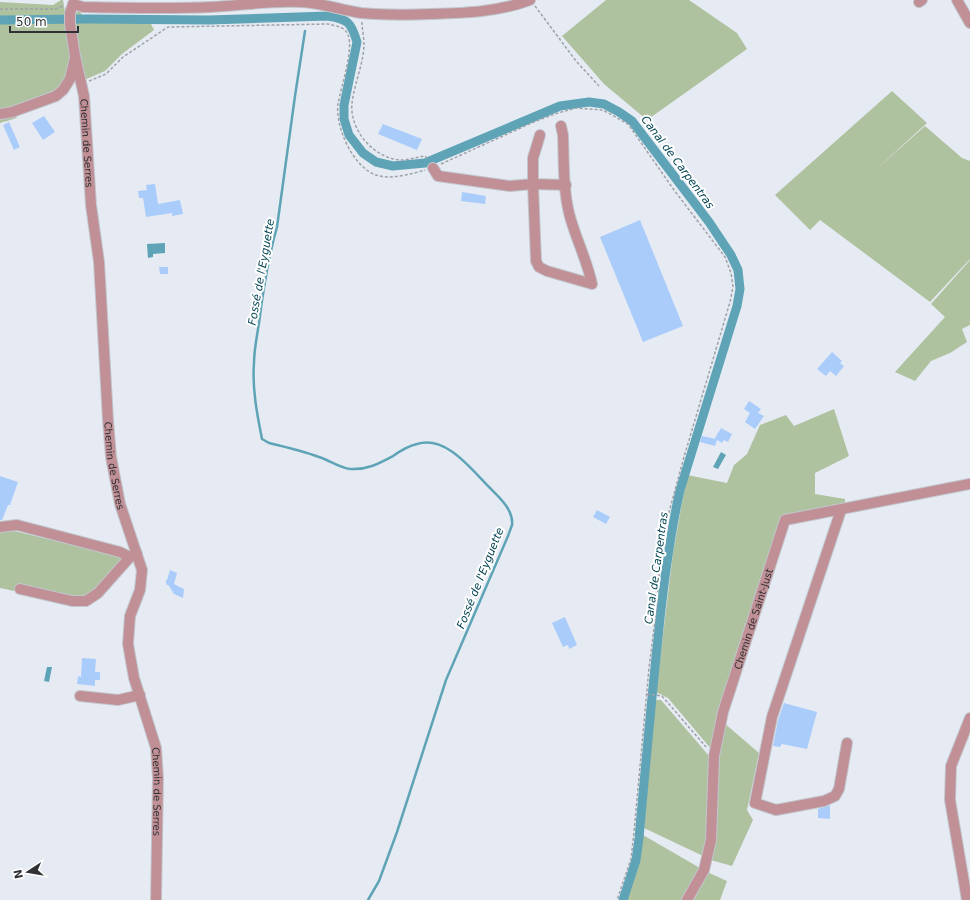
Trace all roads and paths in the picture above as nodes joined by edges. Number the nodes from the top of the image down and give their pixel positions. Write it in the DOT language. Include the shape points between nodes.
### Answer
graph roads {
  1 [pos="957,0"];
  2 [pos="532,3"];
  3 [pos="71,6"];
  4 [pos="0,9"];
  5 [pos="361,13"];
  6 [pos="970,23"];
  7 [pos="75,56"];
  8 [pos="82,84"];
  9 [pos="599,86"];
  10 [pos="0,114"];
  11 [pos="561,126"];
  12 [pos="540,135"];
  13 [pos="428,157"];
  14 [pos="433,168"];
  15 [pos="533,184"];
  16 [pos="566,185"];
  17 [pos="970,484"];
  18 [pos="841,510"];
  19 [pos="0,527"];
  20 [pos="133,556"];
  21 [pos="20,588"];
  22 [pos="648,694"];
  23 [pos="140,695"];
  24 [pos="80,696"];
  25 [pos="970,718"];
  26 [pos="846,743"];
  27 [pos="714,756"];
  28 [pos="156,900"];
  29 [pos="617,900"];
  30 [pos="687,900"];
  31 [pos="967,900"];
  1 -- 6 [label="street"];
  2 -- 5 [label="street" via="460,13"];
  2 -- 9 [label="path" via="576,61"];
  3 -- 4 [label="path"];
  3 -- 5 [label="street" via="156,8 302,2"];
  3 -- 7 [label="street, Chemin de Serres" via="70,24"];
  5 -- 13 [label="path" via="364,44 352,104 355,126 368,144 384,155 404,160"];
  7 -- 8 [label="street, Chemin de Serres"];
  7 -- 10 [label="street" via="70,78 56,96"];
  8 -- 14 [label="path" via="106,74 123,56 168,27 328,24 341,27 348,33 350,44 338,105 338,122 354,157 364,168 377,175 412,174"];
  8 -- 20 [label="street, Chemin de Serres" via="91,205 99,262 111,457"];
  11 -- 16 [label="street"];
  12 -- 15 [label="street" via="533,158"];
  14 -- 15 [label="street" via="438,176 510,186"];
  14 -- 22 [label="path" via="558,113 576,108 603,110 628,124 725,257 733,287 668,516 661,552"];
  15 -- 16 [label="street"];
  15 -- 16 [label="street" via="536,261 539,267 592,284 569,213"];
  17 -- 18 [label="street, Chemin de Saint-Just"];
  18 -- 26 [label="street" via="772,717 755,803 776,810 824,801 836,796"];
  18 -- 27 [label="street, Chemin de Saint-Just" via="785,520 723,712"];
  19 -- 20 [label="street" via="17,525"];
  20 -- 21 [label="street" via="98,593 86,601"];
  20 -- 23 [label="street, Chemin de Serres" via="142,570 140,590 130,616 128,644"];
  22 -- 27 [label="path" via="662,696"];
  22 -- 29 [label="path" via="631,859"];
  23 -- 24 [label="street" via="118,700"];
  23 -- 28 [label="street, Chemin de Serres" via="156,748"];
  25 -- 31 [label="street" via="951,766 950,800"];
  27 -- 30 [label="street, Chemin de Saint-Just" via="711,840 704,870"];
}
